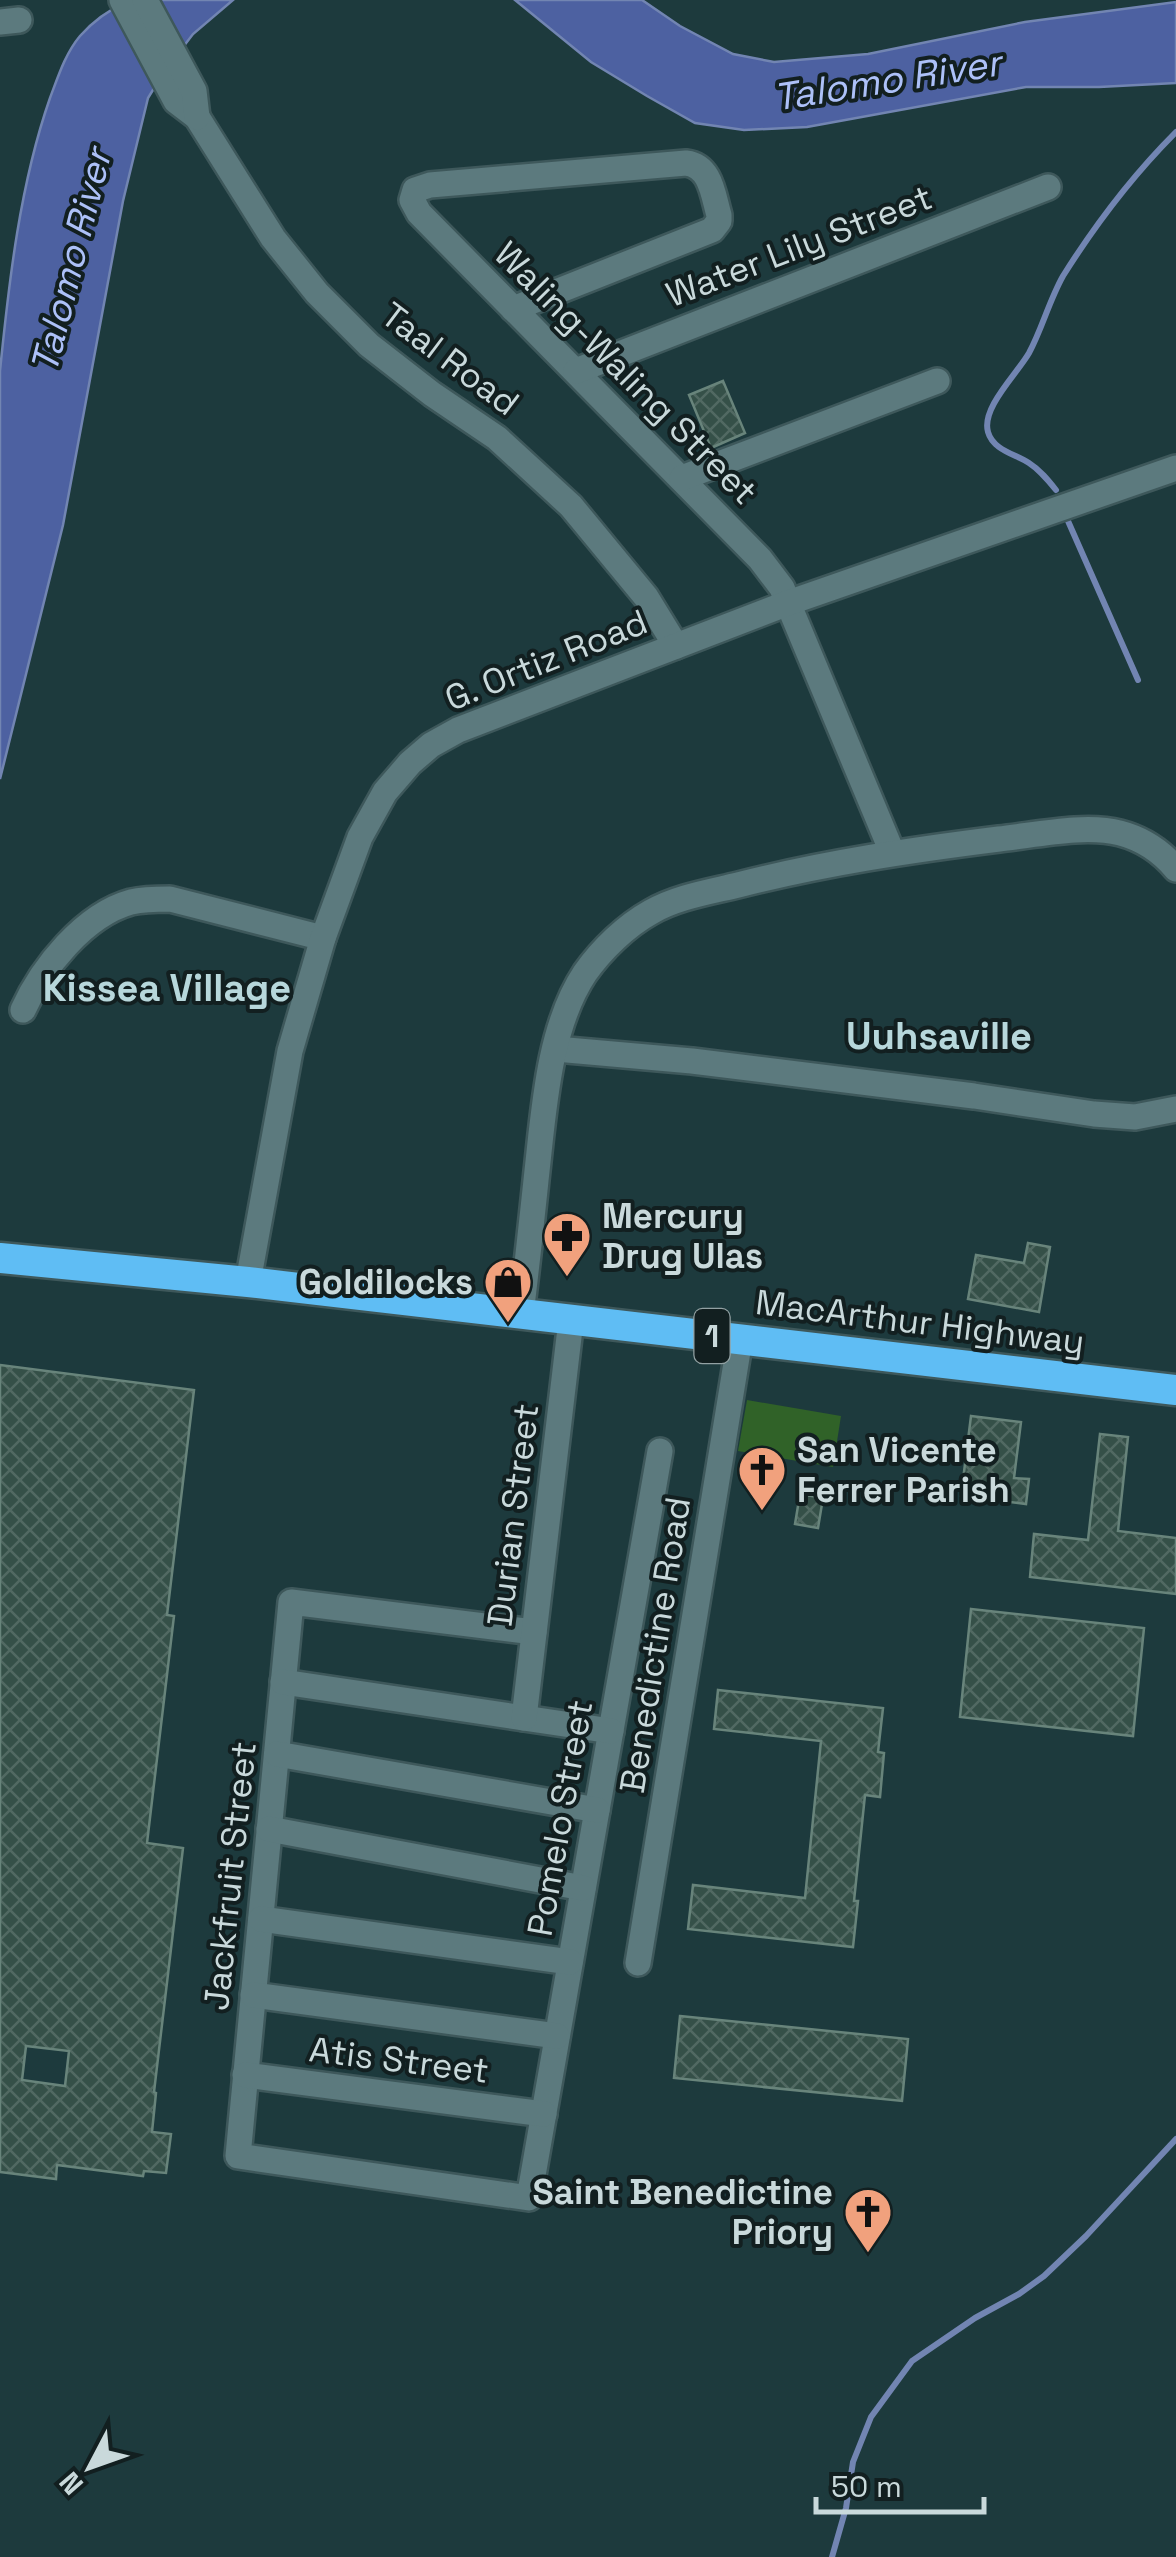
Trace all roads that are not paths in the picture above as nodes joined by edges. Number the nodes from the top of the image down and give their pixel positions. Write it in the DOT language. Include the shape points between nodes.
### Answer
graph roads {
  1 [pos="122,0"];
  2 [pos="145,0"];
  3 [pos="189,103"];
  4 [pos="1048,187"];
  5 [pos="512,309"];
  6 [pos="576,371"];
  7 [pos="938,382"];
  8 [pos="1176,468"];
  9 [pos="682,478"];
  10 [pos="788,602"];
  11 [pos="676,646"];
  12 [pos="892,852"];
  13 [pos="1176,870"];
  14 [pos="323,938"];
  15 [pos="23,1010"];
  16 [pos="556,1049"];
  17 [pos="1176,1109"];
  18 [pos="0,1258"];
  19 [pos="248,1282"];
  20 [pos="521,1314"];
  21 [pos="571,1320"];
  22 [pos="740,1339"];
  23 [pos="1176,1390"];
  24 [pos="660,1451"];
  25 [pos="534,1632"];
  26 [pos="284,1682"];
  27 [pos="524,1718"];
  28 [pos="610,1730"];
  29 [pos="277,1754"];
  30 [pos="597,1810"];
  31 [pos="269,1829"];
  32 [pos="583,1888"];
  33 [pos="260,1920"];
  34 [pos="570,1962"];
  35 [pos="638,1963"];
  36 [pos="253,1995"];
  37 [pos="557,2036"];
  38 [pos="245,2075"];
  39 [pos="544,2114"];
  40 [pos="529,2198"];
  1 -- 3 [label="street, Taal Road"];
  2 -- 3 [label="street, Taal Road"];
  3 -- 11 [label="street, Taal Road" via="317,293 368,345 497,438 572,506 646,597"];
  4 -- 6 [label="street, Water Lily Street"];
  5 -- 5 [label="street, Waling-Waling Street" via="414,207 416,190 686,163 702,170 719,216 712,230"];
  5 -- 6 [label="street, Waling-Waling Street"];
  6 -- 9 [label="street, Waling-Waling Street"];
  7 -- 9 [label="street"];
  8 -- 10 [label="street, G. Ortiz Road"];
  9 -- 10 [label="street, Waling-Waling Street" via="760,560"];
  10 -- 11 [label="street, G. Ortiz Road"];
  10 -- 12 [label="street, Waling-Waling Street"];
  11 -- 14 [label="street, G. Ortiz Road" via="430,745 385,792 368,822"];
  12 -- 13 [label="street" via="1097,830 1140,840"];
  12 -- 16 [label="street" via="652,911 586,972"];
  14 -- 15 [label="street" via="170,898 128,903 65,947"];
  14 -- 19 [label="street, G. Ortiz Road" via="290,1050"];
  16 -- 17 [label="street" via="1094,1114 1135,1117"];
  16 -- 20 [label="street"];
  18 -- 19 [label="highway, MacArthur Highway / 1"];
  19 -- 20 [label="highway, MacArthur Highway / 1"];
  20 -- 21 [label="highway, MacArthur Highway / 1"];
  21 -- 22 [label="highway, MacArthur Highway / 1"];
  21 -- 25 [label="street, Durian Street"];
  22 -- 23 [label="highway, MacArthur Highway / 1"];
  22 -- 35 [label="street, Benedictine Road"];
  24 -- 28 [label="street, Pomelo Street"];
  25 -- 26 [label="street, Jackfruit Street" via="292,1602"];
  25 -- 27 [label="street, Durian Street"];
  26 -- 27 [label="street"];
  26 -- 29 [label="street, Jackfruit Street"];
  27 -- 28 [label="street"];
  28 -- 30 [label="street, Pomelo Street"];
  29 -- 30 [label="street"];
  29 -- 31 [label="street, Jackfruit Street"];
  30 -- 32 [label="street, Pomelo Street"];
  31 -- 32 [label="street"];
  31 -- 33 [label="street, Jackfruit Street"];
  32 -- 34 [label="street, Pomelo Street"];
  33 -- 34 [label="street"];
  33 -- 36 [label="street, Jackfruit Street"];
  34 -- 37 [label="street, Pomelo Street"];
  36 -- 37 [label="street"];
  36 -- 38 [label="street, Jackfruit Street"];
  37 -- 39 [label="street, Pomelo Street"];
  38 -- 39 [label="street, Atis Street"];
  38 -- 40 [label="street, Jackfruit Street" via="238,2156"];
  39 -- 40 [label="street, Pomelo Street"];
}
